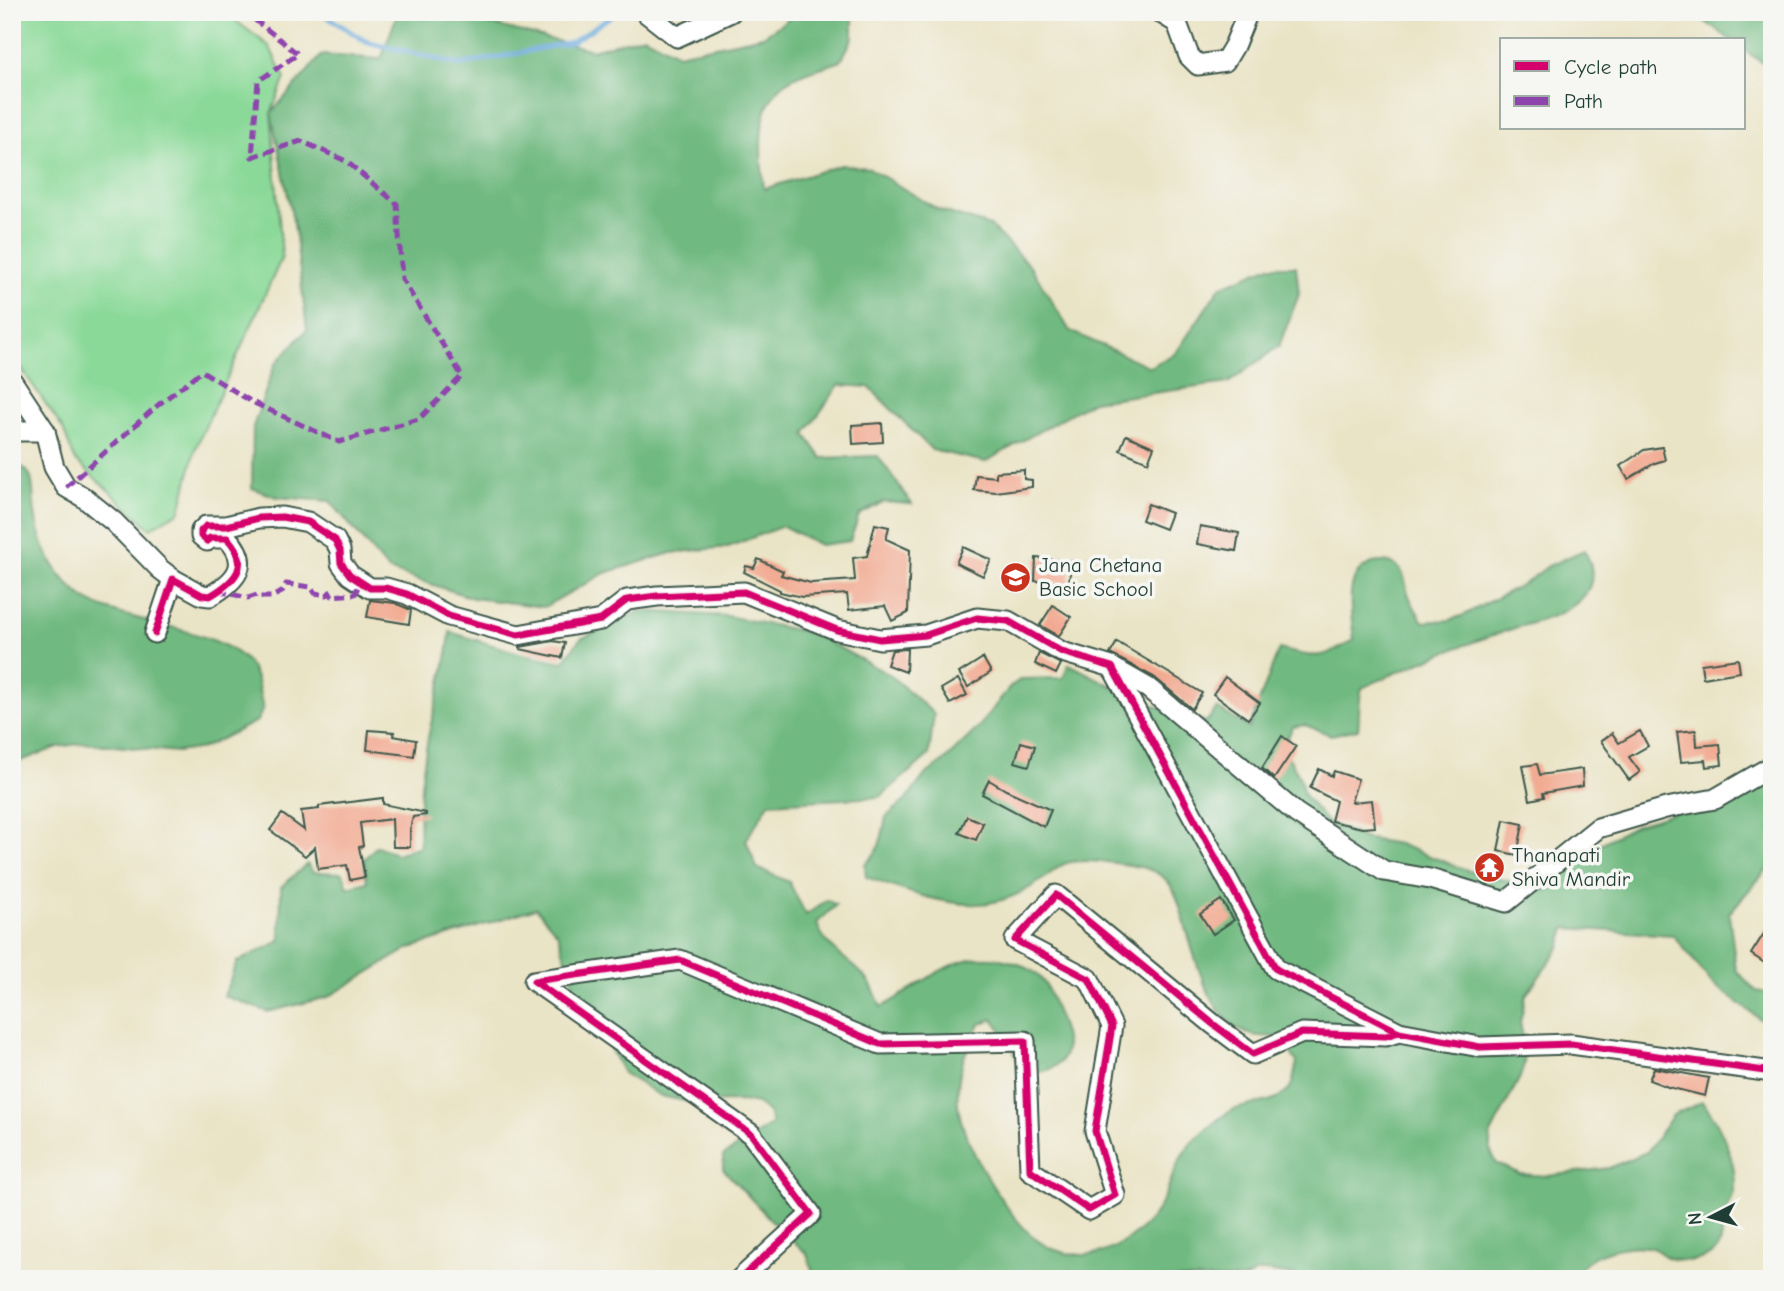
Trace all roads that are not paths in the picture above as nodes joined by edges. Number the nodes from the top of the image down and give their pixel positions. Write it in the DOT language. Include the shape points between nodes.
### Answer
graph roads {
  1 [pos="645,12"];
  2 [pos="731,12"];
  3 [pos="1159,12"];
  4 [pos="1248,12"];
  5 [pos="12,380"];
  6 [pos="12,431"];
  7 [pos="45,431"];
  8 [pos="173,579"];
  9 [pos="155,633"];
  10 [pos="1112,667"];
  11 [pos="1772,766"];
  12 [pos="1399,1032"];
  13 [pos="1772,1072"];
  14 [pos="740,1279"];
  1 -- 2 [label="street" via="677,37"];
  3 -- 4 [label="street" via="1177,23 1189,56 1198,65 1225,61"];
  5 -- 7 [label="street"];
  6 -- 7 [label="street"];
  7 -- 8 [label="street" via="54,467 65,487 114,522"];
  8 -- 9 [label="street"];
  8 -- 10 [label="street" via="210,596 230,584 240,558 227,538 207,541 201,531 206,526 282,517 308,522 335,540 341,563 370,588 407,594 449,616 518,635 601,620 627,600 744,592 837,630 880,639 926,635 977,618 1007,621 1062,652"];
  10 -- 11 [label="street" via="1148,688 1296,813 1384,872 1430,879 1506,902 1598,828 1715,799"];
  10 -- 12 [label="street" via="1276,969"];
  12 -- 13 [label="street" via="1480,1047 1571,1044"];
  12 -- 14 [label="street" via="1386,1036 1302,1032 1253,1054 1056,895 1015,940 1088,979 1112,1026 1095,1131 1115,1195 1089,1210 1030,1170 1025,1041 880,1044 680,960 534,981 751,1133 811,1214"];
}
